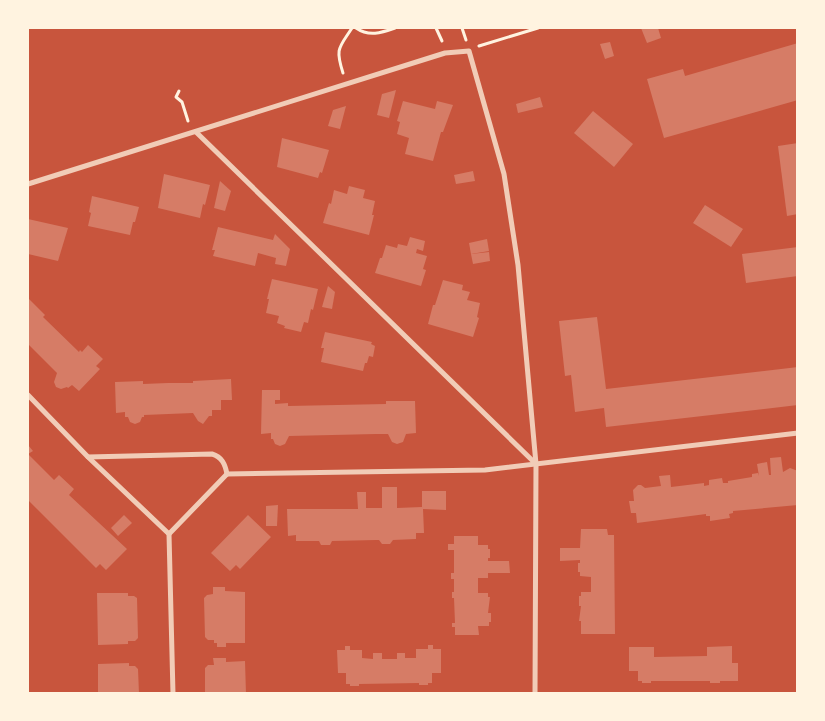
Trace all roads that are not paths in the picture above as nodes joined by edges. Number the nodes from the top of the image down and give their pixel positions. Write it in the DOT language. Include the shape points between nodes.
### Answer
graph roads {
  1 [pos="196,132"];
  2 [pos="28,184"];
  3 [pos="28,395"];
  4 [pos="798,433"];
  5 [pos="88,457"];
  6 [pos="536,464"];
  7 [pos="228,474"];
  8 [pos="169,534"];
  9 [pos="173,694"];
  10 [pos="536,694"];
  1 -- 2 [label="street"];
  1 -- 6 [label="street"];
  1 -- 6 [label="street" via="445,53 469,50 504,174 512,220"];
  3 -- 5 [label="street"];
  4 -- 6 [label="street"];
  5 -- 7 [label="street" via="212,454 221,459"];
  5 -- 8 [label="street"];
  6 -- 7 [label="street" via="485,470"];
  6 -- 10 [label="street"];
  7 -- 8 [label="street"];
  8 -- 9 [label="street"];
}
